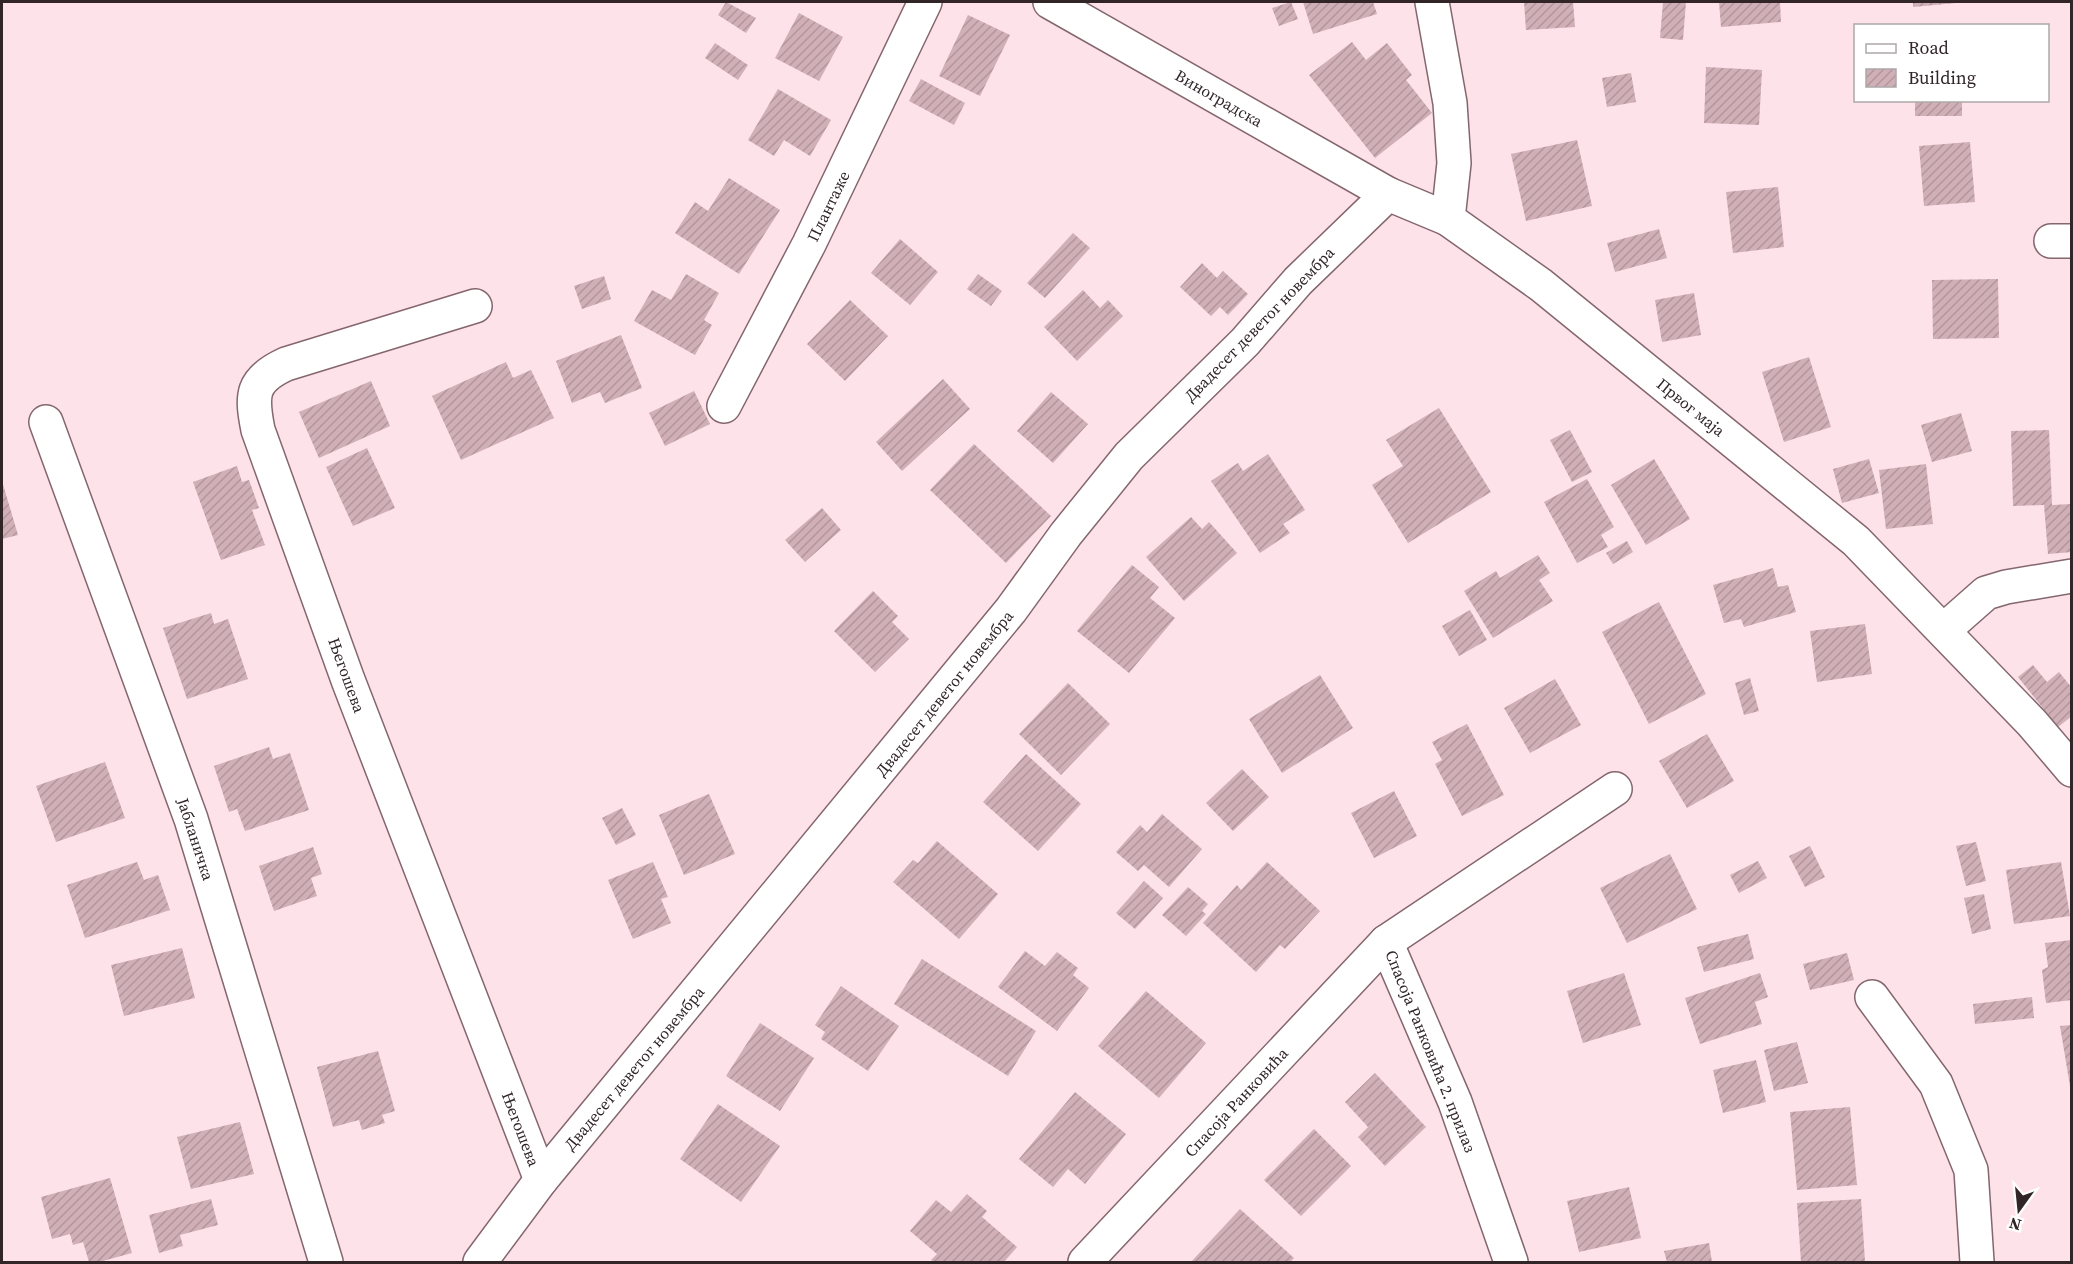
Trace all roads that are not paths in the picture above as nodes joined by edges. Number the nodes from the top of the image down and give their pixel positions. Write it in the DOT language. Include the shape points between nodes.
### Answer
graph roads {
  1 [pos="925,2"];
  2 [pos="1050,2"];
  3 [pos="1432,2"];
  4 [pos="1388,194"];
  5 [pos="1448,219"];
  6 [pos="475,306"];
  7 [pos="724,406"];
  8 [pos="46,422"];
  9 [pos="2072,576"];
  10 [pos="1944,630"];
  11 [pos="2072,770"];
  12 [pos="1615,789"];
  13 [pos="1386,942"];
  14 [pos="1872,997"];
  15 [pos="540,1180"];
  16 [pos="326,1263"];
  17 [pos="480,1263"];
  18 [pos="1085,1263"];
  19 [pos="1511,1263"];
  20 [pos="1977,1263"];
  1 -- 7 [label="street, Плантаже" via="810,244"];
  2 -- 4 [label="street, Виноградска"];
  3 -- 5 [label="street" via="1450,103 1454,163"];
  4 -- 5 [label="street"];
  4 -- 15 [label="street, Двадесет деветог новембра" via="1129,456 907,739"];
  5 -- 10 [label="street, Првог маја" via="1541,285 1856,541"];
  6 -- 15 [label="street, Његошева" via="268,372 257,384 253,406 258,430 348,680"];
  8 -- 16 [label="street, Јабланичка" via="190,819"];
  9 -- 10 [label="street" via="1986,593"];
  10 -- 11 [label="street, Првог маја"];
  12 -- 13 [label="street, Спасоја Ранковића"];
  13 -- 18 [label="street, Спасоја Ранковића"];
  13 -- 19 [label="street, Спасоја Ранковића 2. прилаз" via="1455,1102"];
  14 -- 20 [label="street" via="1936,1084 1971,1170"];
  15 -- 17 [label="street, Двадесет деветог новембра"];
}
